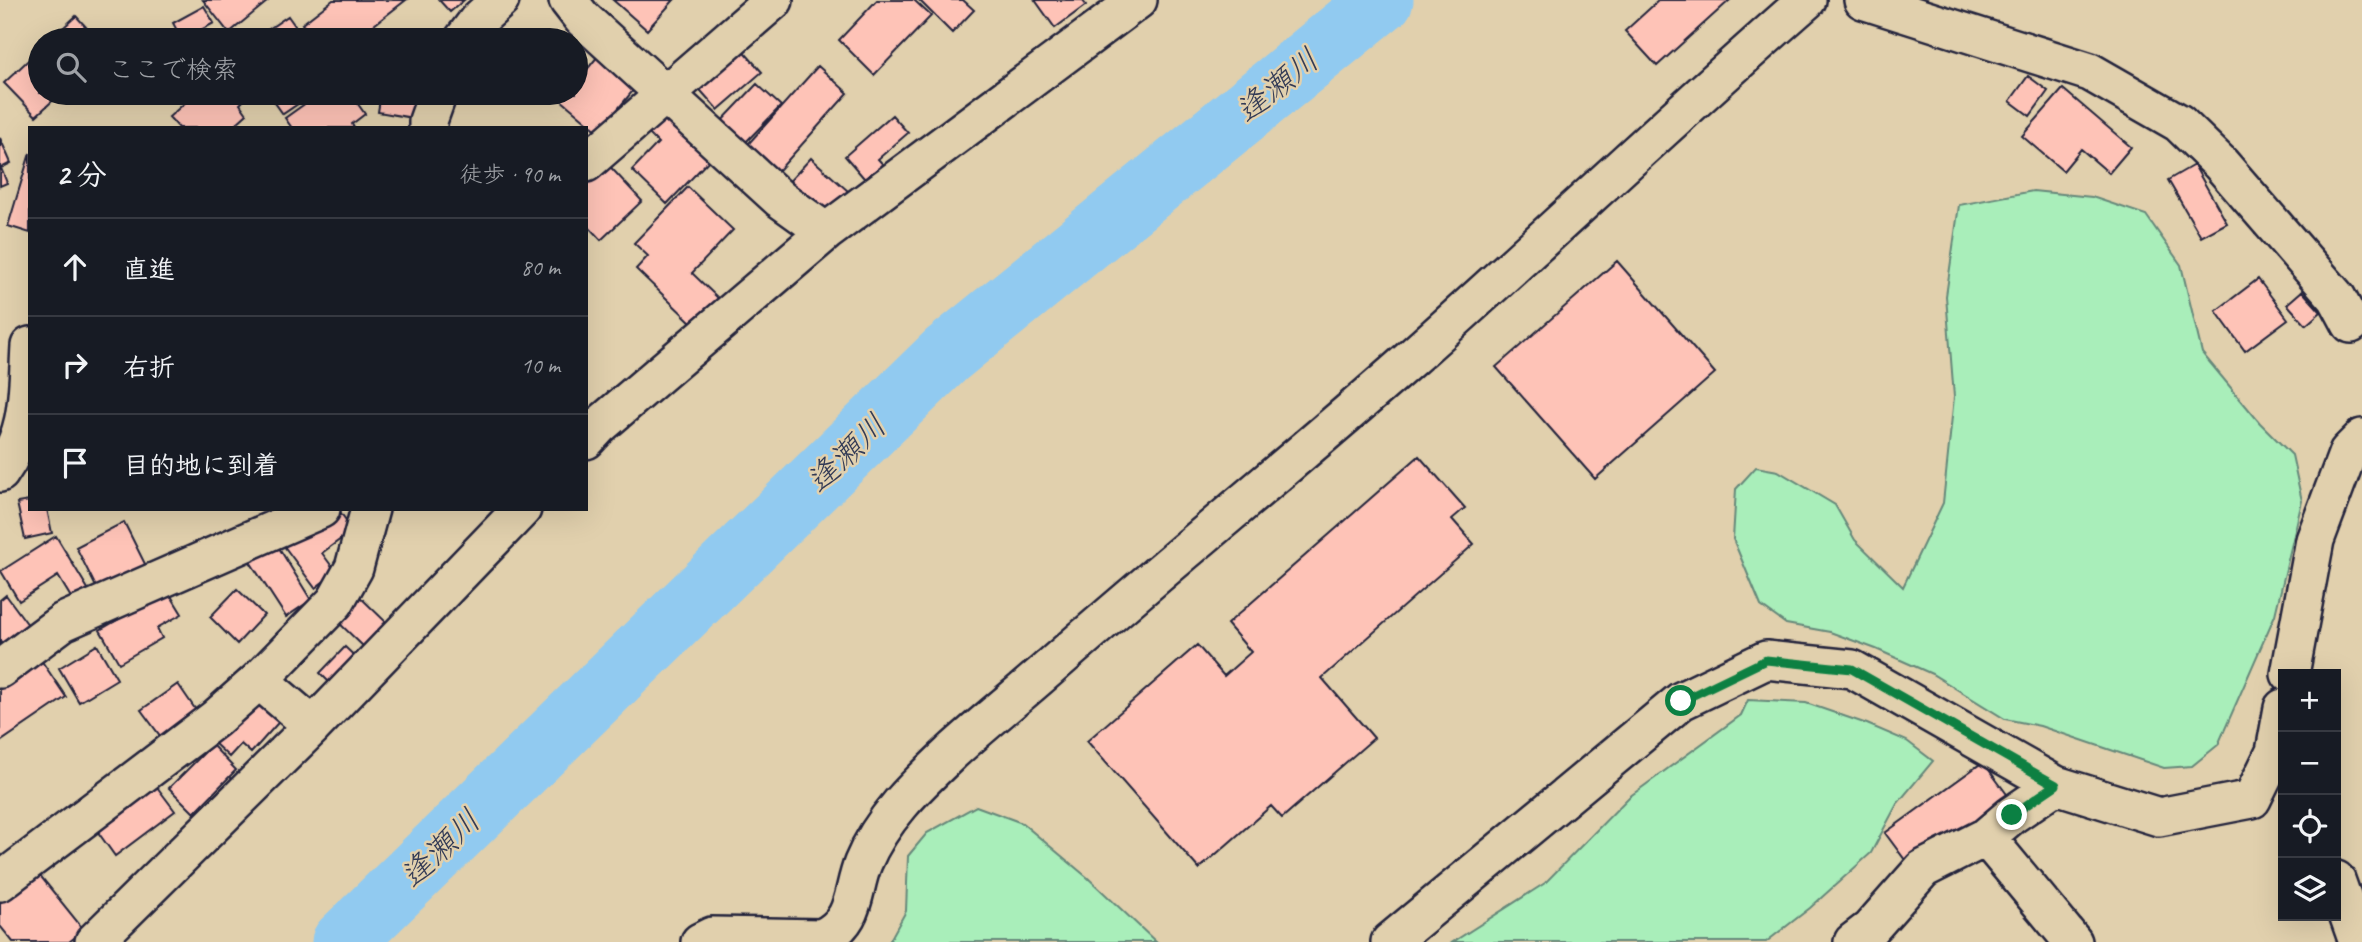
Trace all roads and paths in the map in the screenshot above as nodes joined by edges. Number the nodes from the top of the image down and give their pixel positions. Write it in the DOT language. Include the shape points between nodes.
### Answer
graph roads {
  1 [pos="500,0"];
  2 [pos="568,0"];
  3 [pos="774,0"];
  4 [pos="1138,0"];
  5 [pos="1807,0"];
  6 [pos="1863,0"];
  7 [pos="472,28"];
  8 [pos="664,94"];
  9 [pos="434,105"];
  10 [pos="428,126"];
  11 [pos="588,161"];
  12 [pos="826,232"];
  13 [pos="2351,324"];
  14 [pos="28,370"];
  15 [pos="588,438"];
  16 [pos="2362,438"];
  17 [pos="0,473"];
  18 [pos="316,511"];
  19 [pos="369,511"];
  20 [pos="520,511"];
  21 [pos="0,669"];
  22 [pos="2291,669"];
  23 [pos="259,680"];
  24 [pos="313,726"];
  25 [pos="2278,759"];
  26 [pos="2056,785"];
  27 [pos="1986,837"];
  28 [pos="0,882"];
  29 [pos="2341,894"];
  30 [pos="94,942"];
  31 [pos="700,942"];
  32 [pos="1390,942"];
  33 [pos="1853,942"];
  34 [pos="2073,942"];
  35 [pos="2358,942"];
  1 -- 7 [label="street"];
  2 -- 8 [label="street"];
  3 -- 8 [label="street"];
  4 -- 12 [label="street"];
  5 -- 31 [label="street" via="1408,361 955,750 897,806 882,828 862,865 851,911 831,933 822,937 712,936"];
  6 -- 13 [label="street" via="2090,72 2179,123 2220,163 2337,299"];
  8 -- 11 [label="street"];
  8 -- 12 [label="street" via="780,199"];
  9 -- 10 [label="street"];
  12 -- 15 [label="street"];
  14 -- 17 [label="street" via="23,429 13,456"];
  16 -- 22 [label="street" via="2348,452 2315,540"];
  18 -- 21 [label="street" via="63,622"];
  19 -- 23 [label="street" via="355,568 335,602"];
  20 -- 24 [label="street"];
  23 -- 24 [label="street"];
  23 -- 28 [label="street" via="215,719"];
  24 -- 30 [label="street"];
  25 -- 26 [label="street" via="2252,799 2159,817"];
  26 -- 27 [label="street"];
  26 -- 32 [label="street" via="1852,669 1766,660 1681,701"];
  27 -- 33 [label="street" via="1923,869"];
  27 -- 34 [label="street"];
  29 -- 35 [label="street"];
}
